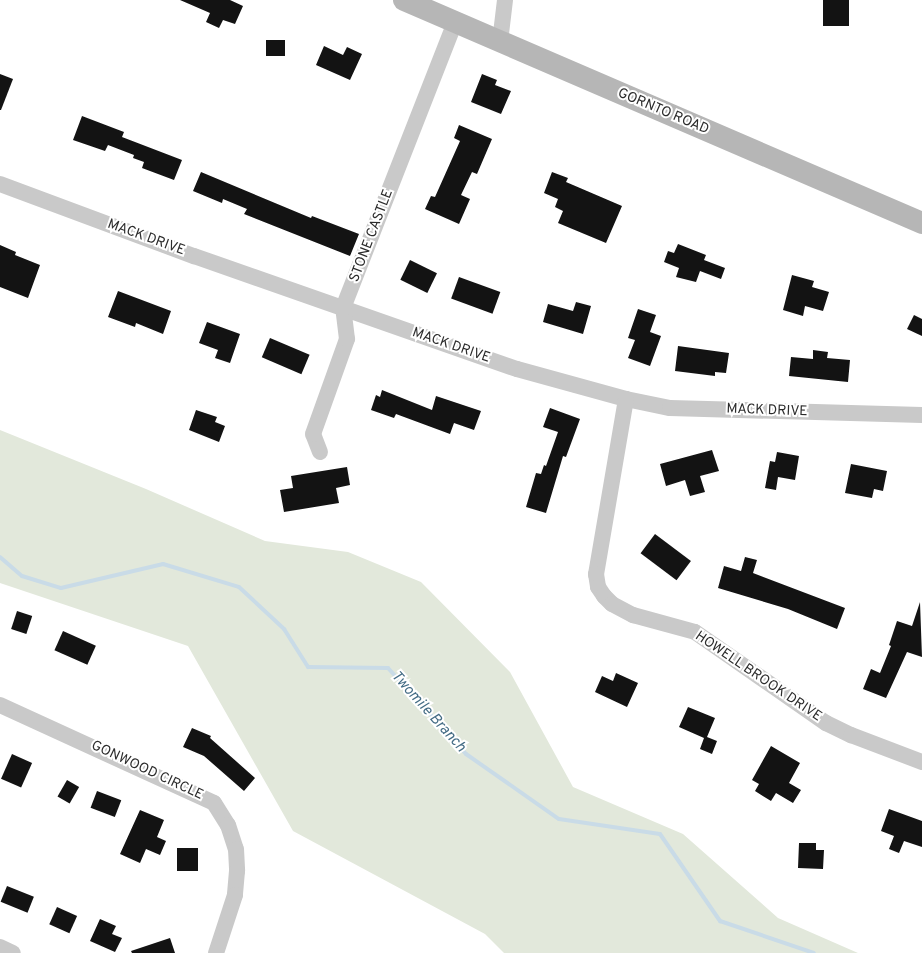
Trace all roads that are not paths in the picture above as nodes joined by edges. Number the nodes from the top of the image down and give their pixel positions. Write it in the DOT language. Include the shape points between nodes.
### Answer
graph roads {
  1 [pos="404,0"];
  2 [pos="505,0"];
  3 [pos="455,22"];
  4 [pos="500,42"];
  5 [pos="0,184"];
  6 [pos="922,223"];
  7 [pos="343,308"];
  8 [pos="626,399"];
  9 [pos="922,415"];
  10 [pos="320,452"];
  11 [pos="0,705"];
  12 [pos="922,762"];
  13 [pos="0,947"];
  14 [pos="13,953"];
  15 [pos="216,953"];
  1 -- 3 [label="main road, GORNTO ROAD"];
  2 -- 4 [label="street"];
  3 -- 4 [label="main road, GORNTO ROAD"];
  3 -- 7 [label="street, STONE CASTLE"];
  4 -- 6 [label="main road, GORNTO ROAD"];
  5 -- 7 [label="street, MACK DRIVE"];
  7 -- 8 [label="street, MACK DRIVE" via="517,369"];
  7 -- 10 [label="street, STONE CASTLE" via="347,339 313,434"];
  8 -- 9 [label="street, MACK DRIVE" via="670,408"];
  8 -- 12 [label="street, HOWELL BROOK DRIVE" via="596,574 598,587 604,596 612,604 633,615 694,632 826,723"];
  11 -- 15 [label="street, GONWOOD CIRCLE" via="214,803 228,825 236,849 237,871 235,895"];
  13 -- 14 [label="street"];
}
